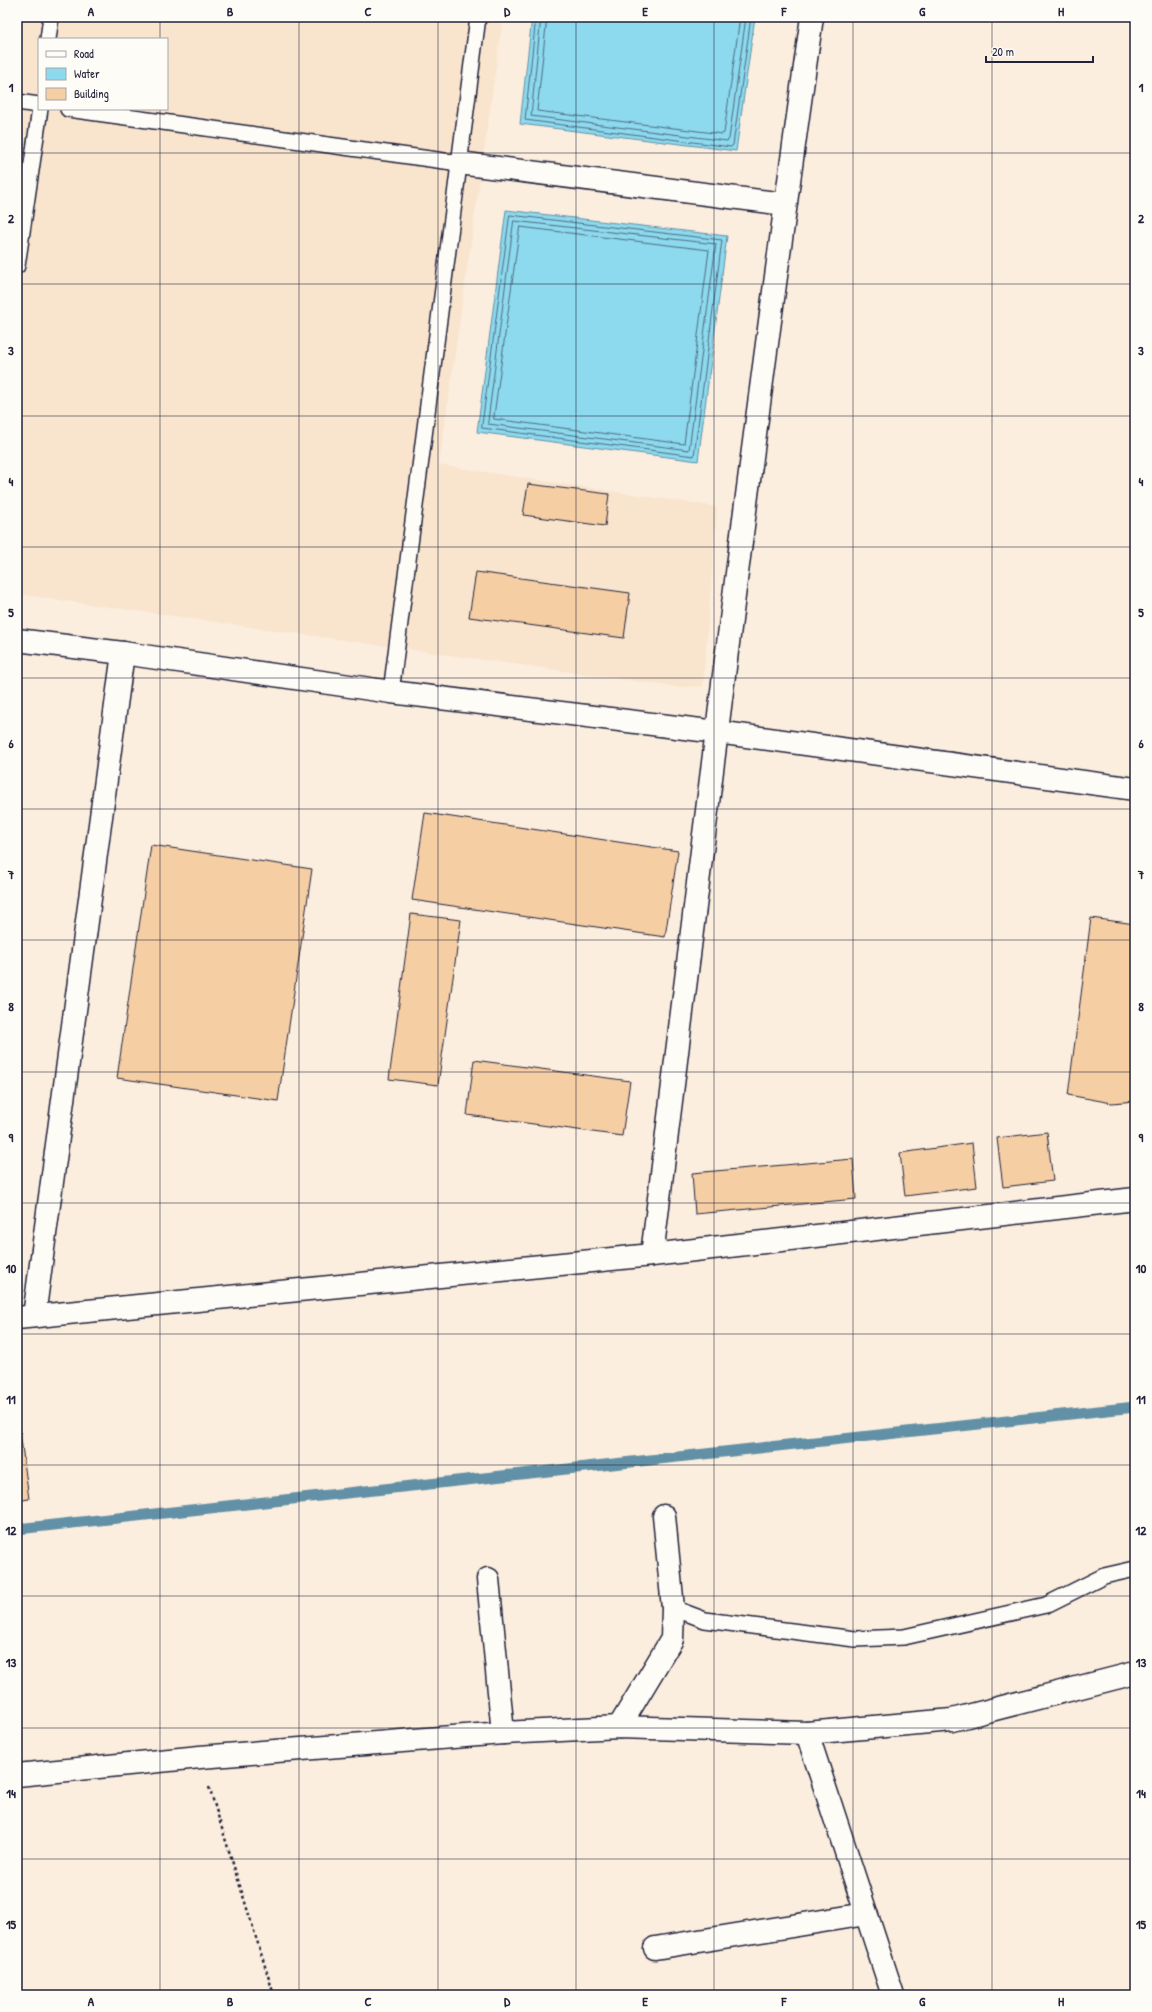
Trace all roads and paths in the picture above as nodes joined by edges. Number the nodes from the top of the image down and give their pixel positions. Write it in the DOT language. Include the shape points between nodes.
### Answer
graph roads {
  1 [pos="51,17"];
  2 [pos="478,17"];
  3 [pos="812,17"];
  4 [pos="48,38"];
  5 [pos="17,102"];
  6 [pos="38,105"];
  7 [pos="40,110"];
  8 [pos="75,110"];
  9 [pos="459,163"];
  10 [pos="785,204"];
  11 [pos="17,266"];
  12 [pos="17,640"];
  13 [pos="123,653"];
  14 [pos="391,692"];
  15 [pos="717,732"];
  16 [pos="1135,789"];
  17 [pos="1135,1199"];
  18 [pos="652,1255"];
  19 [pos="25,1317"];
  20 [pos="664,1516"];
  21 [pos="1135,1569"];
  22 [pos="488,1578"];
  23 [pos="673,1608"];
  24 [pos="1135,1673"];
  25 [pos="620,1727"];
  26 [pos="503,1732"];
  27 [pos="807,1733"];
  28 [pos="200,1758"];
  29 [pos="17,1776"];
  30 [pos="866,1914"];
  31 [pos="655,1948"];
  32 [pos="274,1995"];
  33 [pos="893,1995"];
  1 -- 4 [label="lane"];
  2 -- 9 [label="lane"];
  3 -- 10 [label="street"];
  5 -- 6 [label="lane"];
  7 -- 11 [label="lane"];
  8 -- 9 [label="lane"];
  9 -- 10 [label="street"];
  9 -- 14 [label="lane"];
  10 -- 15 [label="street"];
  12 -- 13 [label="street"];
  13 -- 14 [label="street"];
  13 -- 19 [label="street"];
  14 -- 15 [label="street"];
  15 -- 16 [label="street"];
  15 -- 18 [label="street"];
  17 -- 18 [label="street"];
  18 -- 19 [label="street"];
  20 -- 23 [label="street"];
  21 -- 23 [label="lane" via="1104,1576 1046,1605 904,1636 855,1639 705,1620"];
  22 -- 26 [label="street"];
  23 -- 25 [label="street" via="672,1639"];
  24 -- 27 [label="street" via="952,1720"];
  25 -- 26 [label="street"];
  25 -- 27 [label="street"];
  26 -- 28 [label="street"];
  27 -- 30 [label="street"];
  28 -- 29 [label="street"];
  28 -- 32 [label="path"];
  30 -- 31 [label="street"];
  30 -- 33 [label="street"];
}
